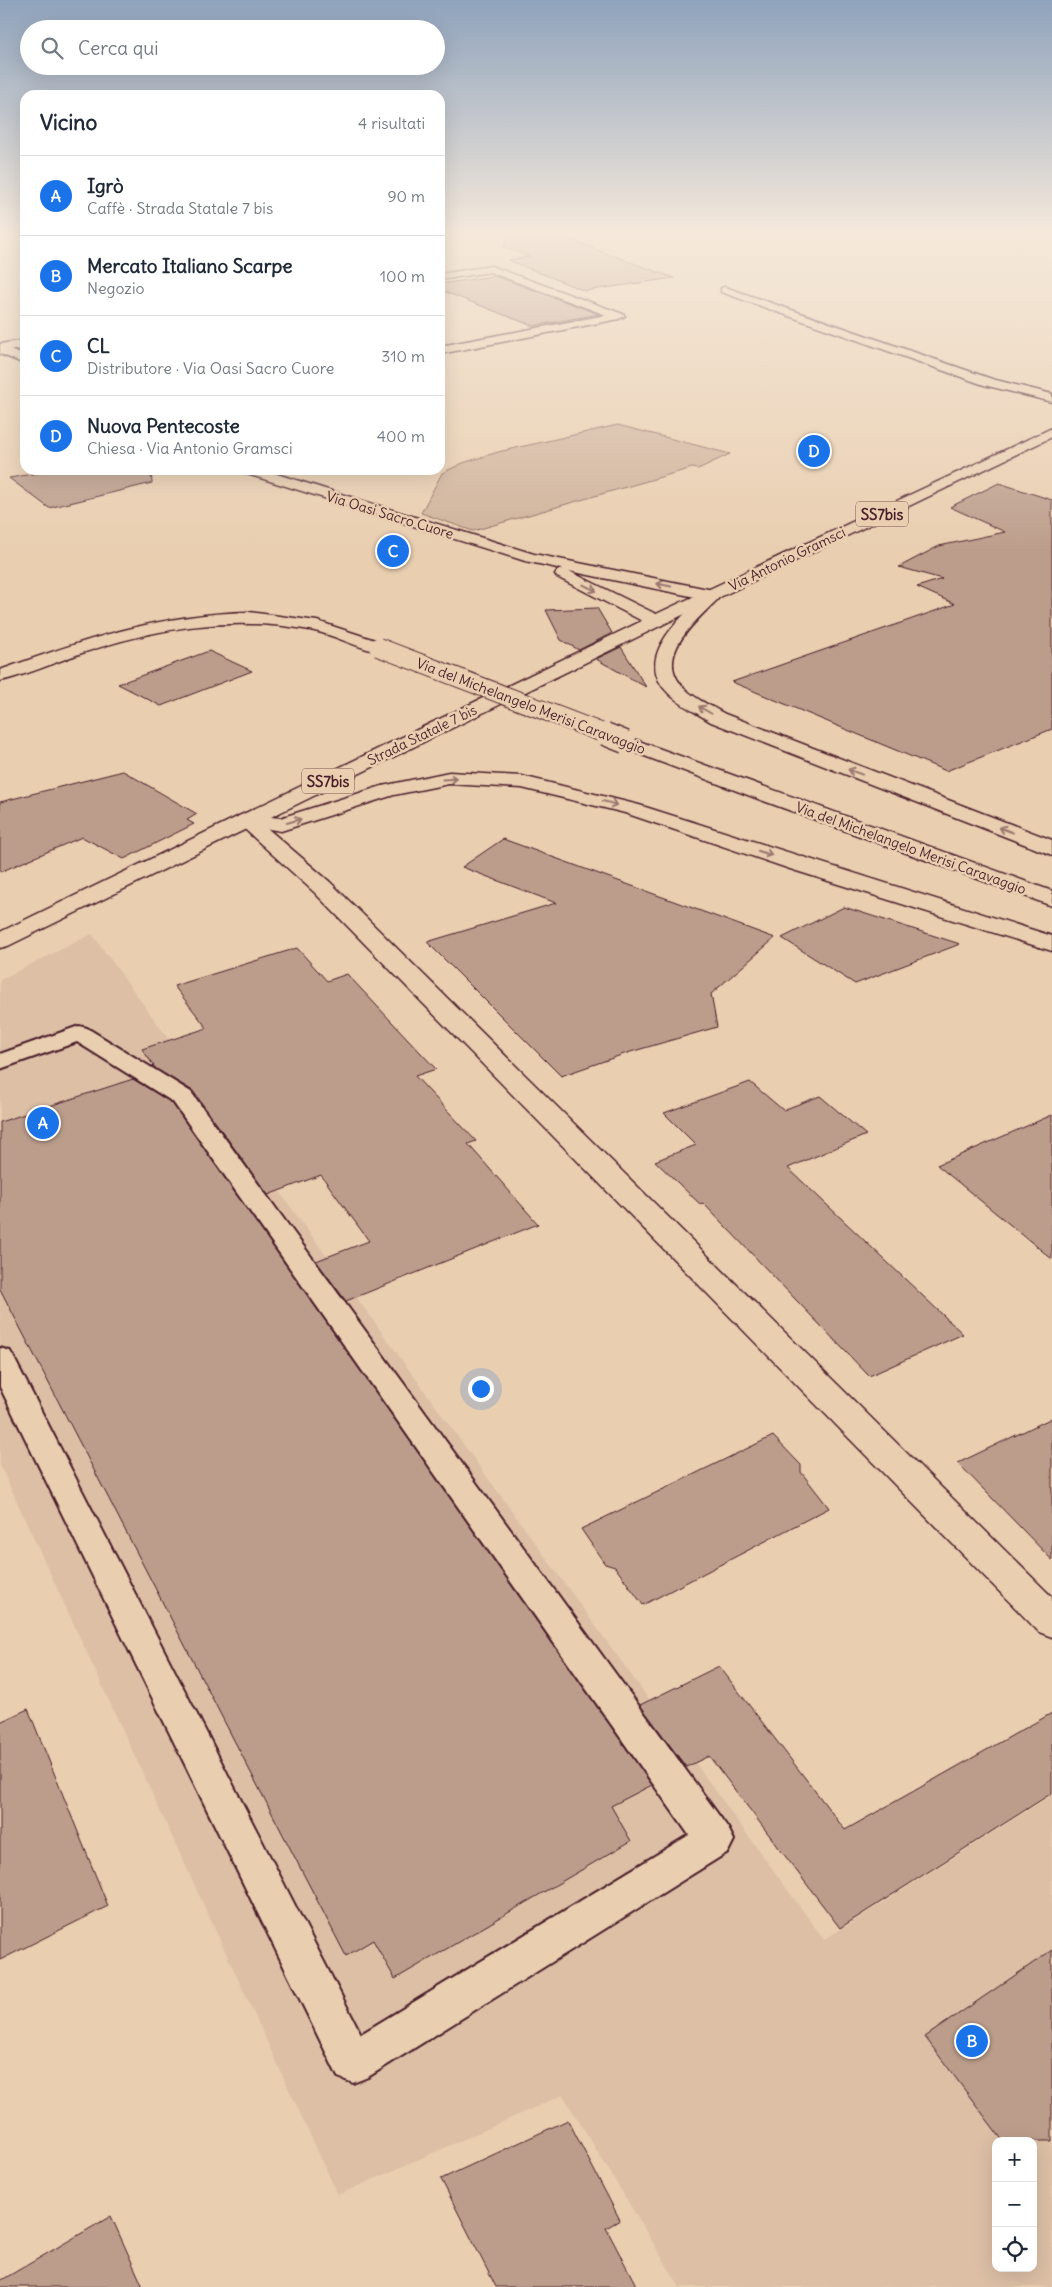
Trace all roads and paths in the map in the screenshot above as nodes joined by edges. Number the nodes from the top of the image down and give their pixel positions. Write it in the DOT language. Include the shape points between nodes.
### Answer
graph roads {
  1 [pos="494,340"];
  2 [pos="868,340"];
  3 [pos="20,345"];
  4 [pos="0,349"];
  5 [pos="445,349"];
  6 [pos="20,358"];
  7 [pos="1052,398"];
  8 [pos="1052,432"];
  9 [pos="264,475"];
  10 [pos="531,558"];
  11 [pos="712,595"];
  12 [pos="656,621"];
  13 [pos="0,676"];
  14 [pos="246,820"];
  15 [pos="1052,848"];
  16 [pos="1052,899"];
  17 [pos="0,942"];
  18 [pos="1052,944"];
  19 [pos="0,1062"];
  20 [pos="0,1358"];
  21 [pos="1052,1621"];
  1 -- 5 [label="street"];
  2 -- 7 [label="street" via="988,382"];
  3 -- 4 [label="street"];
  4 -- 6 [label="street"];
  8 -- 11 [label="street, Via Antonio Gramsci / SS7bis"];
  9 -- 10 [label="street, Via Oasi Sacro Cuore"];
  11 -- 10 [label="street, Via Oasi Sacro Cuore, one-way"];
  10 -- 12 [label="street, Via Oasi Sacro Cuore, one-way"];
  11 -- 12 [label="street, Via Antonio Gramsci / SS7bis"];
  15 -- 11 [label="street, one-way" via="718,718 691,701 670,684 663,664 667,647"];
  12 -- 14 [label="street, Strada Statale 7 bis / SS7bis"];
  13 -- 16 [label="street, Via del Michelangelo Merisi Caravaggio, bridge" via="104,639 197,618 235,616 319,627"];
  14 -- 17 [label="street, Strada Statale 7 bis / SS7bis"];
  14 -- 18 [label="street, one-way" via="281,825 389,790 449,778 522,782 632,809"];
  14 -- 21 [label="street" via="322,887"];
  19 -- 20 [label="lane" via="79,1033 182,1097 715,1840 353,2062"];
}
